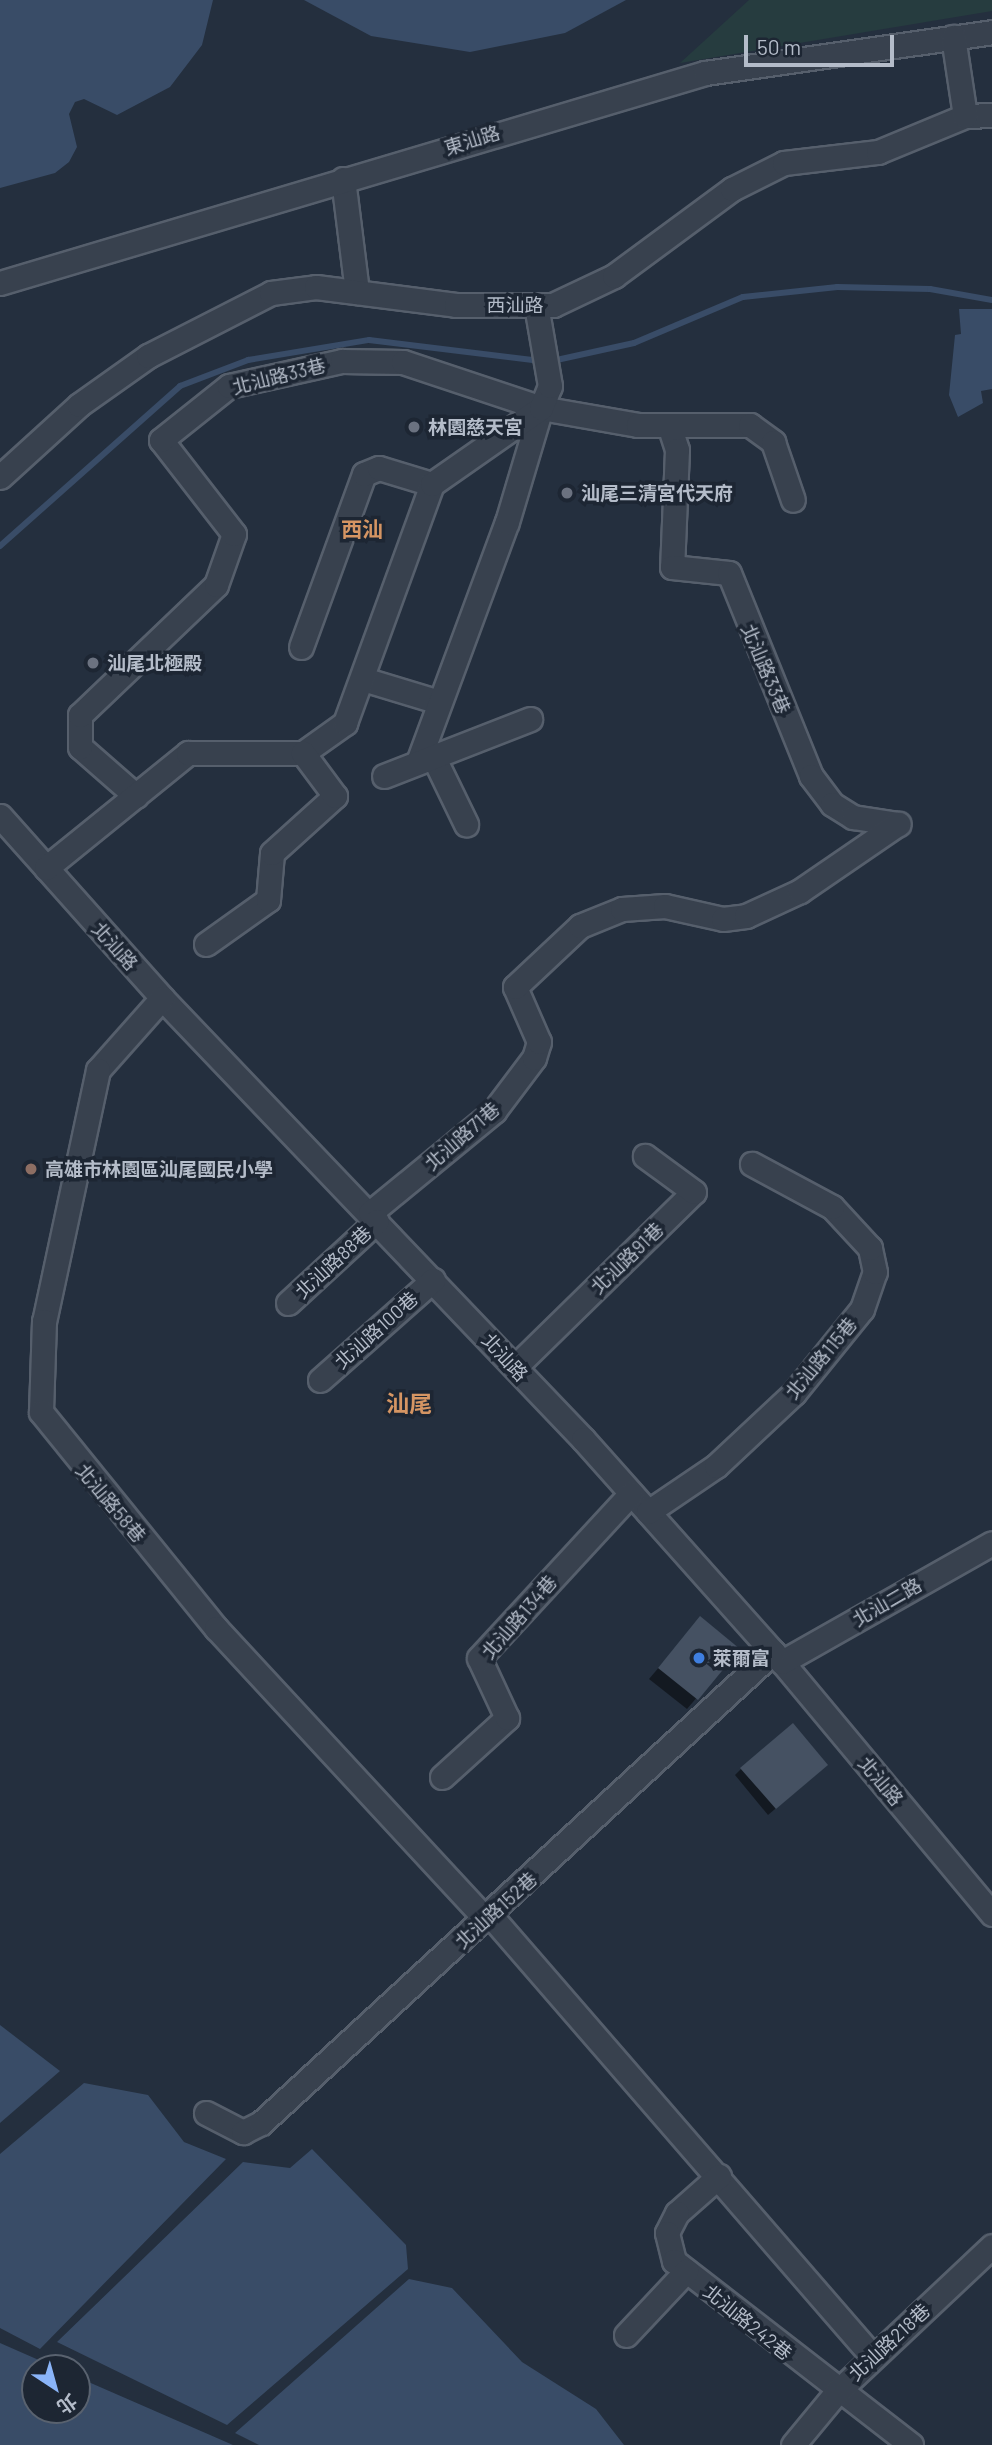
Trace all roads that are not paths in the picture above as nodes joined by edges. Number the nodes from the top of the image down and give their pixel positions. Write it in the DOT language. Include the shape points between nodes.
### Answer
graph roads {
  1 [pos="992,32"];
  2 [pos="953,37"];
  3 [pos="992,115"];
  4 [pos="965,116"];
  5 [pos="343,179"];
  6 [pos="0,283"];
  7 [pos="357,292"];
  8 [pos="536,305"];
  9 [pos="545,397"];
  10 [pos="670,425"];
  11 [pos="0,477"];
  12 [pos="432,484"];
  13 [pos="793,500"];
  14 [pos="301,647"];
  15 [pos="363,679"];
  16 [pos="436,701"];
  17 [pos="530,719"];
  18 [pos="303,753"];
  19 [pos="426,759"];
  20 [pos="384,776"];
  21 [pos="136,796"];
  22 [pos="0,816"];
  23 [pos="466,824"];
  24 [pos="898,824"];
  25 [pos="46,868"];
  26 [pos="206,944"];
  27 [pos="162,998"];
  28 [pos="645,1156"];
  29 [pos="752,1164"];
  30 [pos="374,1217"];
  31 [pos="433,1280"];
  32 [pos="288,1303"];
  33 [pos="515,1367"];
  34 [pos="320,1380"];
  35 [pos="631,1493"];
  36 [pos="648,1512"];
  37 [pos="992,1543"];
  38 [pos="778,1657"];
  39 [pos="442,1777"];
  40 [pos="992,1914"];
  41 [pos="488,1917"];
  42 [pos="206,2113"];
  43 [pos="719,2176"];
  44 [pos="992,2246"];
  45 [pos="686,2272"];
  46 [pos="626,2336"];
  47 [pos="873,2357"];
  48 [pos="836,2392"];
  49 [pos="793,2445"];
  50 [pos="911,2445"];
  1 -- 2 [label="street"];
  2 -- 4 [label="street"];
  2 -- 5 [label="street, 東汕路" via="705,73"];
  3 -- 4 [label="street"];
  4 -- 8 [label="street, 西汕路" via="878,152 784,163 732,189 614,276 553,305"];
  5 -- 6 [label="street, 東汕路"];
  5 -- 7 [label="street"];
  7 -- 8 [label="street, 西汕路" via="456,305"];
  7 -- 11 [label="street, 西汕路" via="316,287 271,293 230,310 79,405"];
  8 -- 9 [label="street" via="548,344"];
  9 -- 10 [label="street, 北汕路33巷"];
  9 -- 12 [label="street"];
  9 -- 16 [label="street" via="507,522"];
  9 -- 21 [label="street, 北汕路33巷" via="403,362 342,361 229,386 166,433 164,448 229,525 233,545 207,598 80,715 80,747"];
  10 -- 13 [label="street, 北汕路33巷" via="750,425 767,434"];
  10 -- 24 [label="street, 北汕路33巷" via="677,450 672,567 729,573 811,776 832,804 853,817"];
  12 -- 14 [label="street" via="379,468 364,474"];
  12 -- 15 [label="street"];
  15 -- 16 [label="street"];
  15 -- 18 [label="street" via="345,723"];
  16 -- 19 [label="street"];
  17 -- 19 [label="street"];
  18 -- 21 [label="street" via="188,752"];
  18 -- 26 [label="street" via="335,796 272,853 268,900"];
  19 -- 20 [label="street"];
  19 -- 23 [label="street"];
  21 -- 25 [label="street"];
  22 -- 25 [label="street, 北汕路"];
  24 -- 30 [label="street, 北汕路71巷" via="800,891 746,916 723,919 665,906 621,909 580,926 515,987 539,1042 534,1058 494,1111"];
  25 -- 27 [label="street, 北汕路"];
  27 -- 30 [label="street, 北汕路"];
  27 -- 41 [label="street, 北汕路58巷" via="98,1070 44,1321 41,1412 216,1628"];
  28 -- 33 [label="street, 北汕路91巷" via="694,1192"];
  29 -- 36 [label="street, 北汕路115巷" via="832,1207 870,1248 875,1272 862,1309 794,1393 716,1466"];
  30 -- 31 [label="street, 北汕路"];
  30 -- 32 [label="street, 北汕路88巷"];
  31 -- 33 [label="street, 北汕路"];
  31 -- 34 [label="street, 北汕路100巷"];
  33 -- 35 [label="street, 北汕路"];
  35 -- 36 [label="street, 北汕路"];
  35 -- 39 [label="street, 北汕路134巷" via="478,1658 507,1718"];
  36 -- 38 [label="street, 北汕路"];
  37 -- 38 [label="street, 北汕二路"];
  38 -- 40 [label="street, 北汕路"];
  38 -- 41 [label="street, 北汕路152巷"];
  41 -- 42 [label="street, 北汕路152巷" via="253,2129 243,2132"];
  41 -- 43 [label="street, 北汕路58巷"];
  43 -- 45 [label="street, 北汕路242巷" via="677,2213 667,2233 674,2261"];
  43 -- 47 [label="street, 北汕路58巷"];
  44 -- 47 [label="street, 北汕路218巷"];
  45 -- 46 [label="street"];
  45 -- 48 [label="street, 北汕路242巷"];
  47 -- 48 [label="street, 北汕路218巷"];
  48 -- 49 [label="street, 北汕路218巷"];
  48 -- 50 [label="street, 北汕路242巷"];
}
